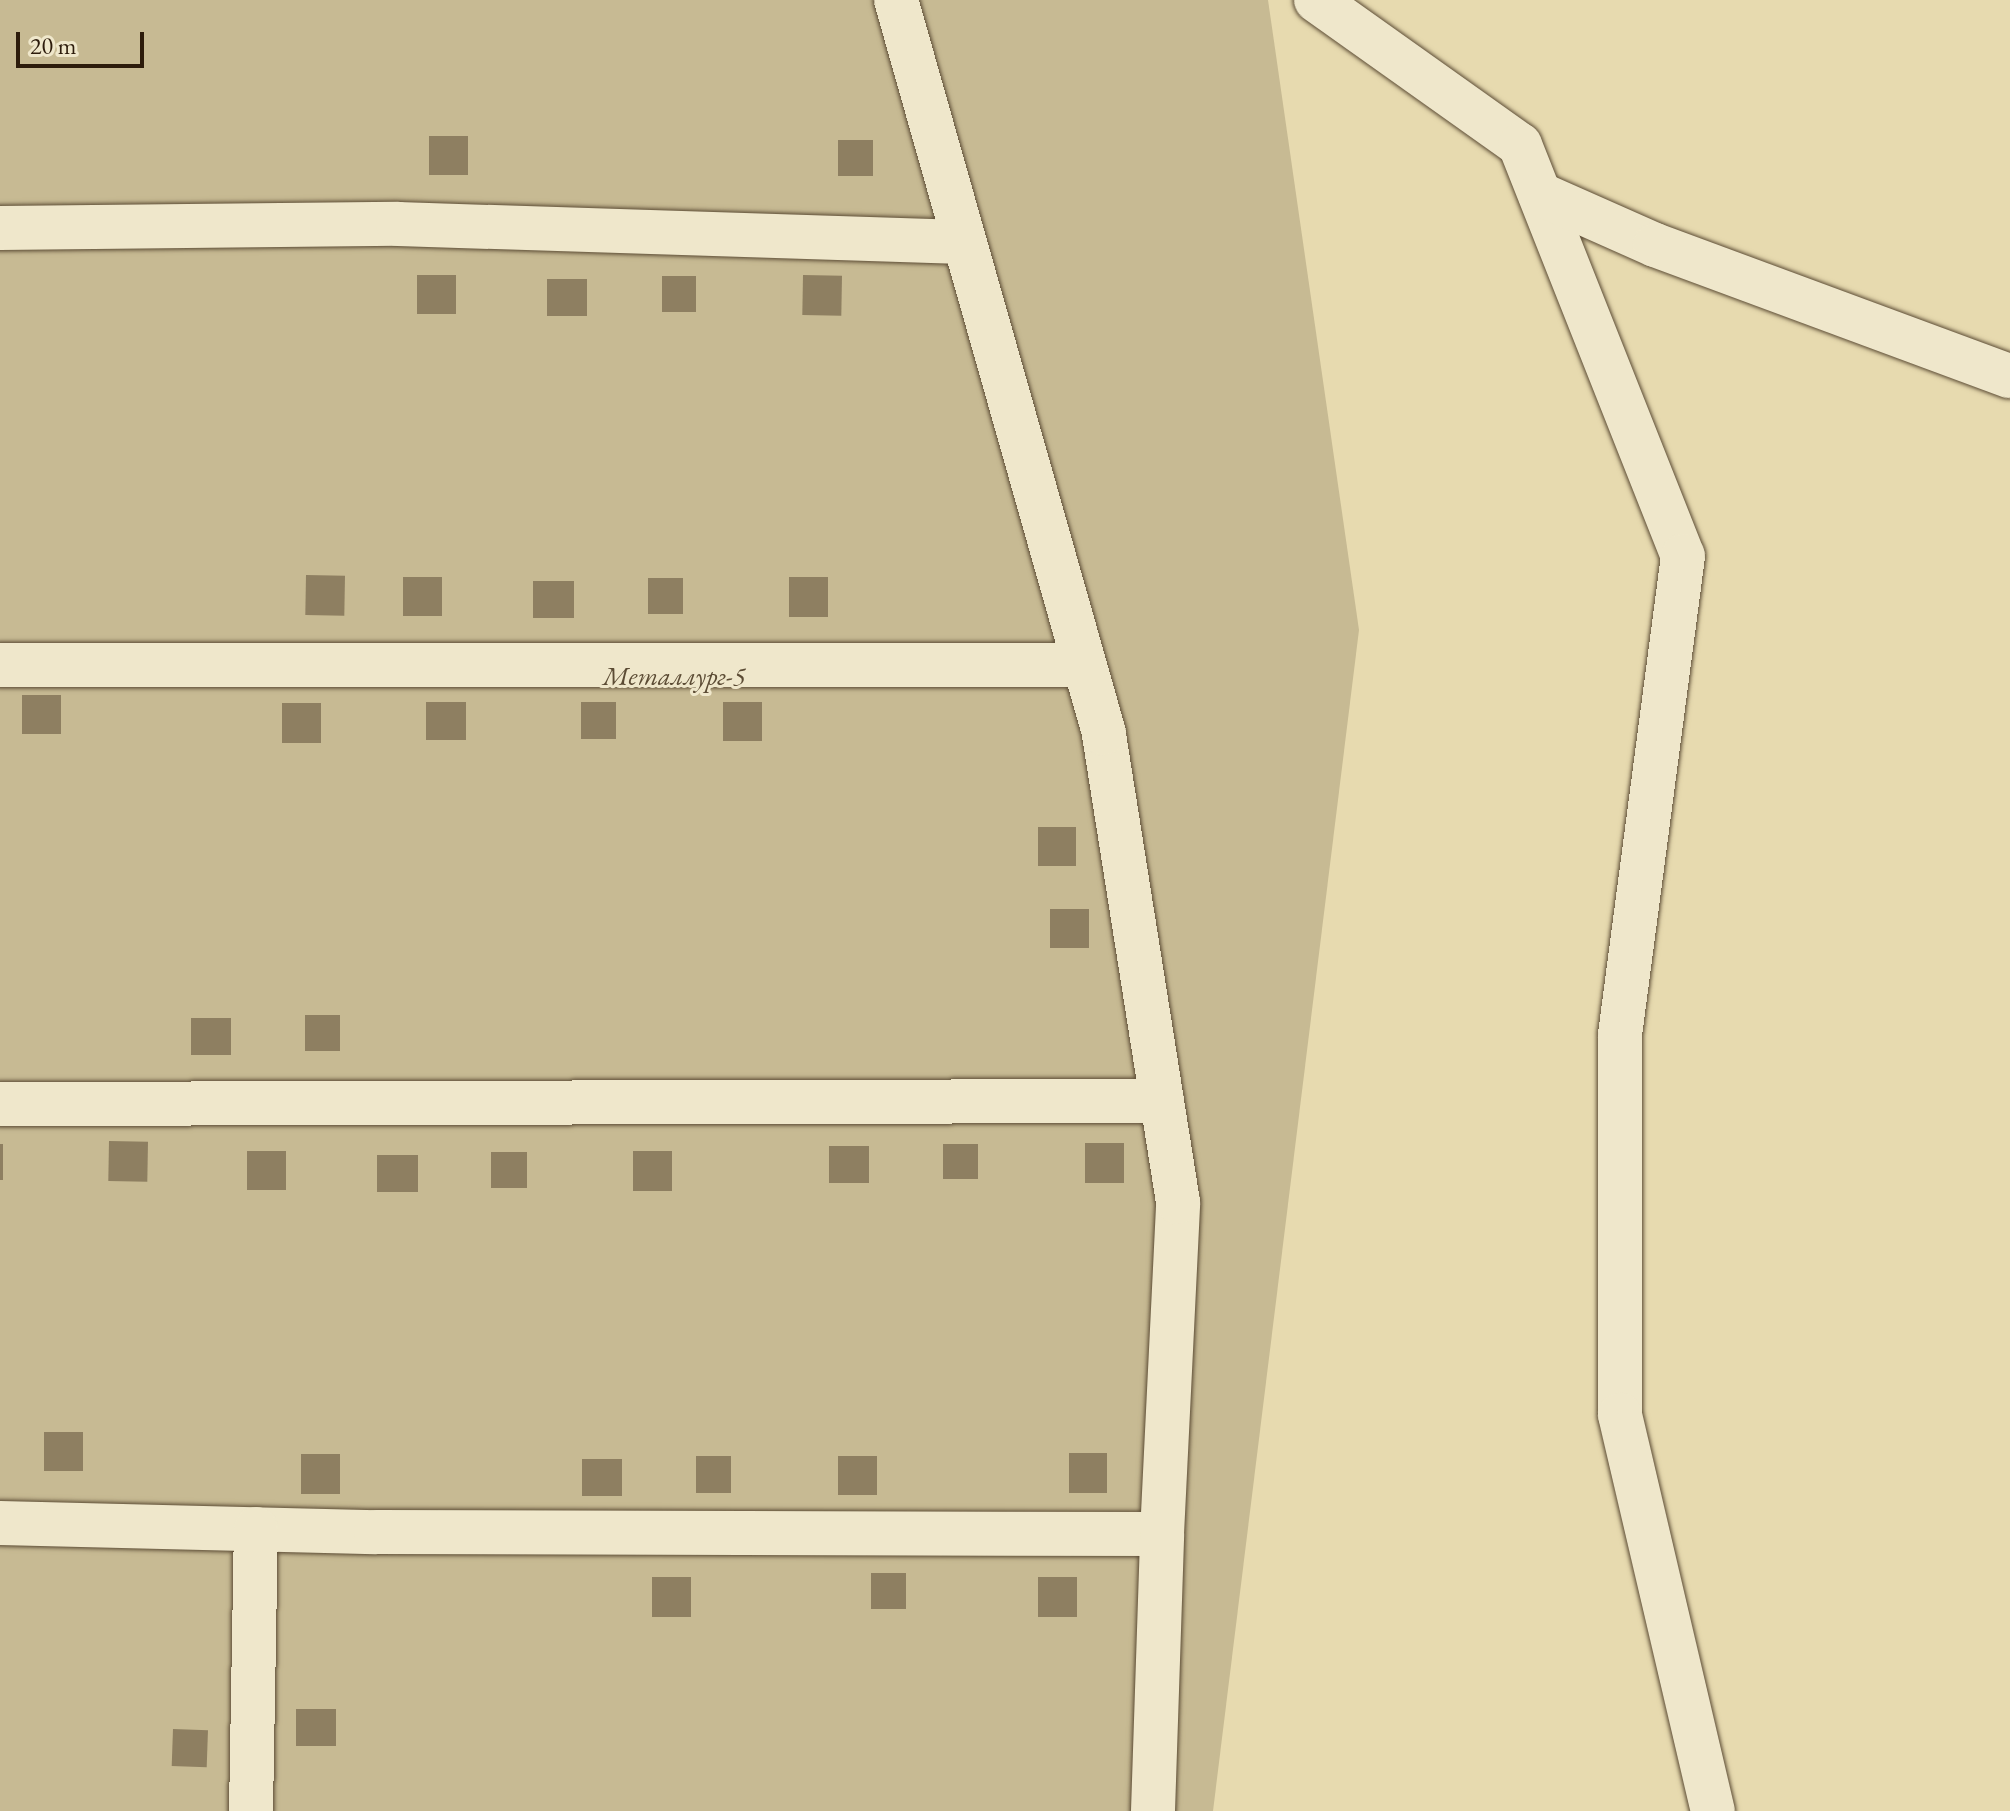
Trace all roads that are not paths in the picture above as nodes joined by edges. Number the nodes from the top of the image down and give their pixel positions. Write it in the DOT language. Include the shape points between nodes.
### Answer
graph roads {
  1 [pos="896,0"];
  2 [pos="1316,0"];
  3 [pos="1540,194"];
  4 [pos="0,228"];
  5 [pos="963,242"];
  6 [pos="2010,376"];
  7 [pos="0,665"];
  8 [pos="1084,665"];
  9 [pos="1162,1101"];
  10 [pos="0,1104"];
  11 [pos="0,1523"];
  12 [pos="256,1529"];
  13 [pos="1162,1534"];
  14 [pos="251,1811"];
  15 [pos="1153,1811"];
  16 [pos="1713,1811"];
  1 -- 5 [label="street"];
  2 -- 3 [label="street" via="1520,145"];
  3 -- 6 [label="street" via="1655,245"];
  3 -- 16 [label="street" via="1683,556 1620,1035 1620,1415"];
  4 -- 5 [label="street" via="398,224"];
  5 -- 8 [label="street"];
  7 -- 8 [label="street"];
  8 -- 9 [label="street" via="1104,733"];
  9 -- 10 [label="street"];
  9 -- 13 [label="street" via="1178,1202"];
  11 -- 12 [label="street"];
  12 -- 13 [label="street"];
  12 -- 14 [label="street"];
  13 -- 15 [label="street"];
}
